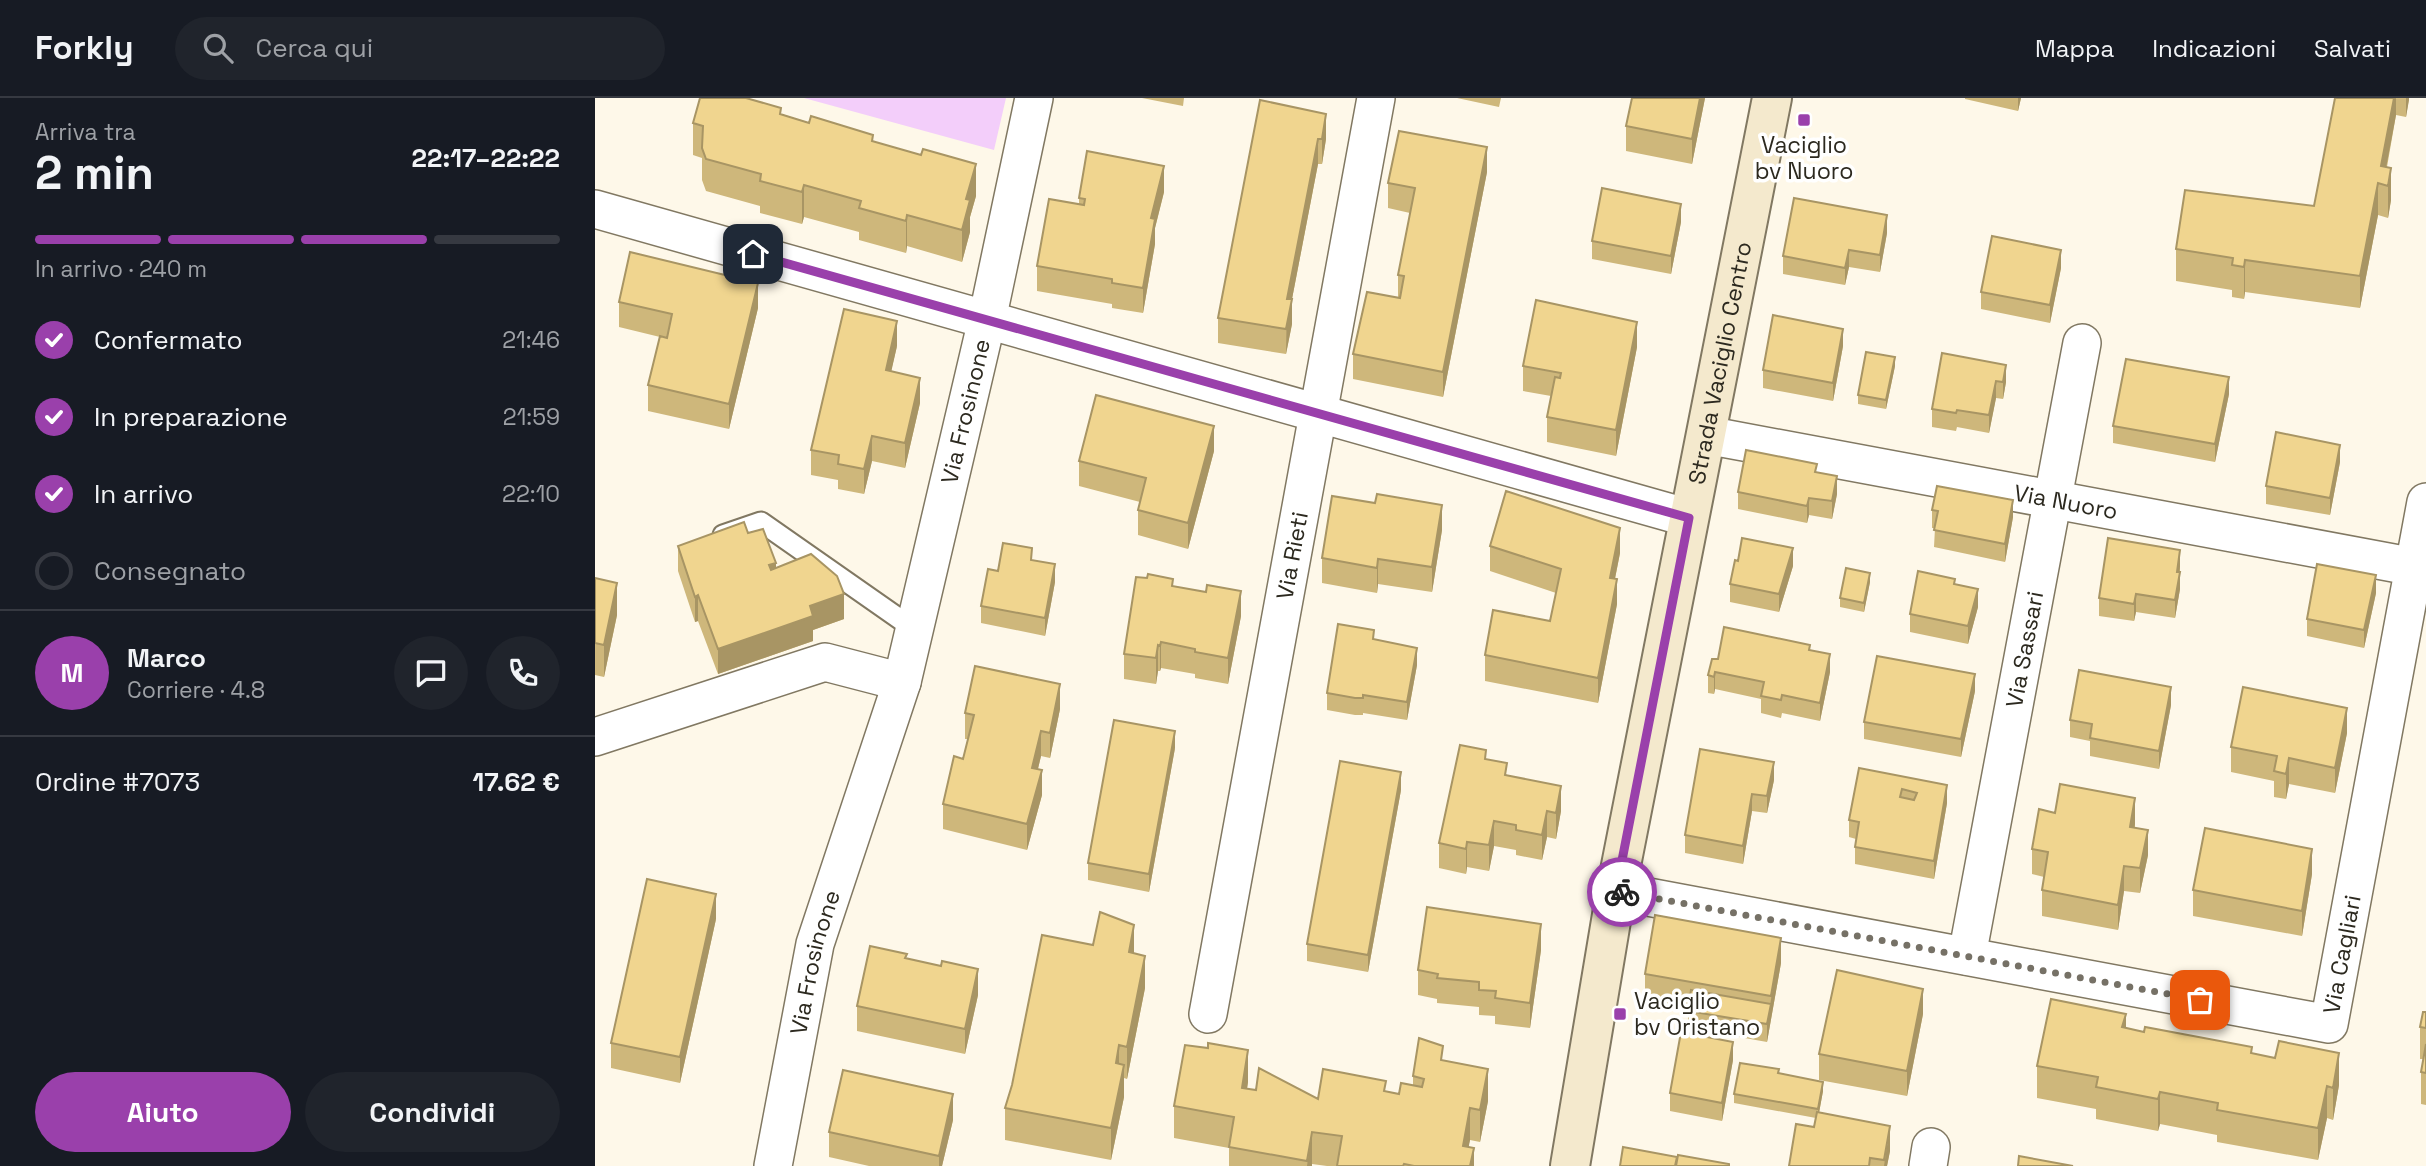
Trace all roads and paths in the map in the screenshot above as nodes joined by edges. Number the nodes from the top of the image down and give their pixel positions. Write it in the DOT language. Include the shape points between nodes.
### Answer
graph roads {
  1 [pos="1034,98"];
  2 [pos="1376,98"];
  3 [pos="1772,98"];
  4 [pos="595,209"];
  5 [pos="986,320"];
  6 [pos="2082,343"];
  7 [pos="1318,413"];
  8 [pos="1706,435"];
  9 [pos="2052,499"];
  10 [pos="2426,502"];
  11 [pos="1689,518"];
  12 [pos="708,540"];
  13 [pos="2420,568"];
  14 [pos="914,629"];
  15 [pos="901,682"];
  16 [pos="595,737"];
  17 [pos="1616,891"];
  18 [pos="1967,956"];
  19 [pos="1208,1014"];
  20 [pos="773,1166"];
  21 [pos="1570,1166"];
  1 -- 5 [label="street, Via Frosinone"];
  2 -- 7 [label="street, Via Rieti"];
  3 -- 8 [label="street, Strada Vaciglio Centro"];
  4 -- 5 [label="street"];
  5 -- 7 [label="street"];
  5 -- 14 [label="street, Via Frosinone"];
  6 -- 9 [label="street, Via Sassari"];
  7 -- 11 [label="street"];
  7 -- 19 [label="street, Via Rieti"];
  8 -- 9 [label="street, Via Nuoro"];
  8 -- 11 [label="street, Strada Vaciglio Centro"];
  9 -- 13 [label="street, Via Nuoro"];
  9 -- 18 [label="street, Via Sassari"];
  10 -- 13 [label="street, Via Cagliari"];
  11 -- 17 [label="street, Strada Vaciglio Centro"];
  12 -- 14 [label="lane" via="761,522"];
  13 -- 18 [label="street, Via Cagliari" via="2329,1024"];
  14 -- 15 [label="street, Via Frosinone"];
  15 -- 16 [label="street" via="825,662"];
  15 -- 20 [label="street, Via Frosinone" via="815,944"];
  17 -- 18 [label="street, Via Cagliari"];
  17 -- 21 [label="street, Strada Vaciglio Centro"];
}
